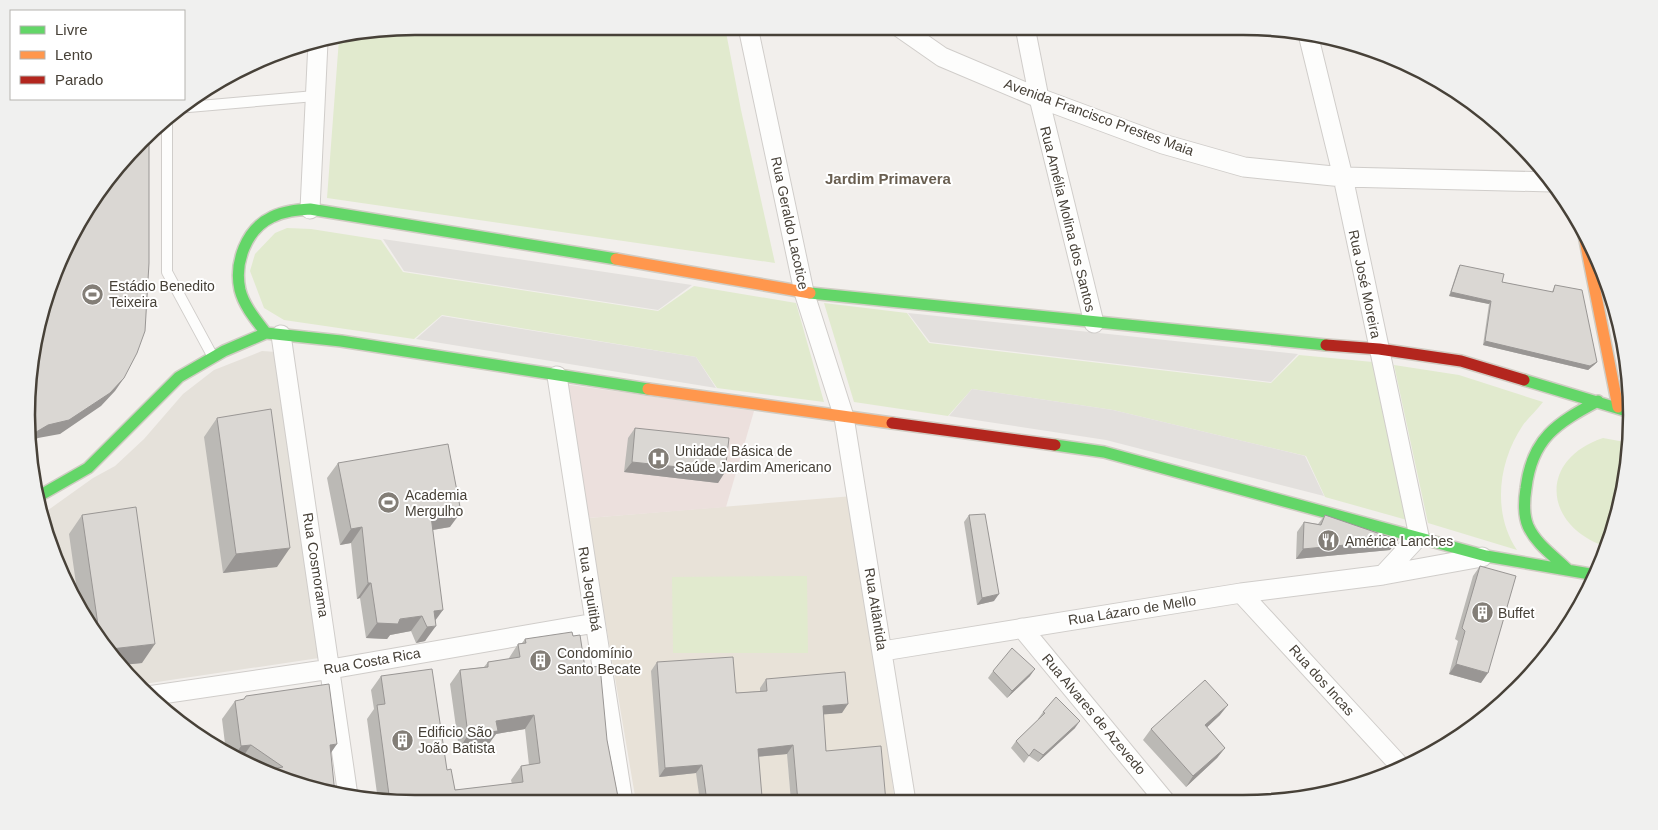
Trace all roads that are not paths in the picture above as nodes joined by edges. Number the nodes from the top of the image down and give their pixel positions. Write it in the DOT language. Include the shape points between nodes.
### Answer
graph roads {
  1 [pos="750,35"];
  2 [pos="910,35"];
  3 [pos="1027,35"];
  4 [pos="1310,41"];
  5 [pos="318,48"];
  6 [pos="315,96"];
  7 [pos="1039,98"];
  8 [pos="194,107"];
  9 [pos="167,127"];
  10 [pos="1343,177"];
  11 [pos="1542,182"];
  12 [pos="310,209"];
  13 [pos="1588,257"];
  14 [pos="804,292"];
  15 [pos="1094,323"];
  16 [pos="273,334"];
  17 [pos="1379,349"];
  18 [pos="213,357"];
  19 [pos="557,376"];
  20 [pos="1598,401"];
  21 [pos="1618,407"];
  22 [pos="1623,409"];
  23 [pos="844,417"];
  24 [pos="43,494"];
  25 [pos="1419,536"];
  26 [pos="1486,556"];
  27 [pos="1567,569"];
  28 [pos="1588,573"];
  29 [pos="1383,575"];
  30 [pos="1241,593"];
  31 [pos="595,623"];
  32 [pos="1022,628"];
  33 [pos="883,651"];
  34 [pos="331,669"];
  35 [pos="157,695"];
  36 [pos="1397,762"];
  37 [pos="347,789"];
  38 [pos="622,795"];
  39 [pos="905,795"];
  40 [pos="1160,795"];
  1 -- 14 [label="street, Rua Geraldo Lacotice"];
  2 -- 7 [label="street, Avenida Francisco Prestes Maia" via="942,57"];
  3 -- 7 [label="street, Rua Amélia Molina dos Santos"];
  4 -- 10 [label="street, Rua José Moreira"];
  5 -- 6 [label="street"];
  6 -- 8 [label="lane"];
  6 -- 12 [label="street"];
  7 -- 10 [label="street, Avenida Francisco Prestes Maia" via="1163,144 1244,167"];
  7 -- 15 [label="street, Rua Amélia Molina dos Santos"];
  9 -- 18 [label="lane" via="167,272"];
  10 -- 11 [label="street, Avenida Francisco Prestes Maia"];
  10 -- 17 [label="street, Rua José Moreira"];
  12 -- 14 [label="main road"];
  12 -- 16 [label="main road" via="289,210 268,219 244,246 239,267 240,290 249,308"];
  13 -- 21 [label="main road"];
  14 -- 15 [label="main road"];
  14 -- 23 [label="street, Rua Geraldo Lacotice"];
  15 -- 17 [label="main road"];
  16 -- 18 [label="main road"];
  16 -- 19 [label="main road" via="341,341"];
  16 -- 34 [label="street, Rua Cosmorama"];
  17 -- 20 [label="main road" via="1460,362"];
  17 -- 25 [label="street, Rua José Moreira"];
  18 -- 24 [label="main road" via="179,377 88,468"];
  19 -- 23 [label="main road"];
  19 -- 31 [label="street, Rua Jequitibá"];
  20 -- 21 [label="main road"];
  20 -- 27 [label="main road" via="1553,428 1541,441 1525,491 1528,526 1538,542"];
  21 -- 22 [label="main road"];
  23 -- 25 [label="main road" via="1104,452"];
  23 -- 33 [label="street, Rua Atlântida"];
  25 -- 26 [label="main road"];
  25 -- 29 [label="street"];
  26 -- 27 [label="main road"];
  26 -- 29 [label="street, Rua Lázaro de Mello"];
  27 -- 28 [label="main road"];
  29 -- 30 [label="street, Rua Lázaro de Mello"];
  30 -- 32 [label="street, Rua Lázaro de Mello"];
  30 -- 36 [label="street, Rua dos Incas"];
  31 -- 34 [label="street, Rua Costa Rica"];
  31 -- 38 [label="street, Rua Jequitibá"];
  32 -- 33 [label="street, Rua Lázaro de Mello"];
  32 -- 40 [label="street, Rua Alvares de Azevedo"];
  33 -- 39 [label="street, Rua Atlântida"];
  34 -- 35 [label="street, Rua Costa Rica"];
  34 -- 37 [label="street, Rua Cosmorama"];
}
